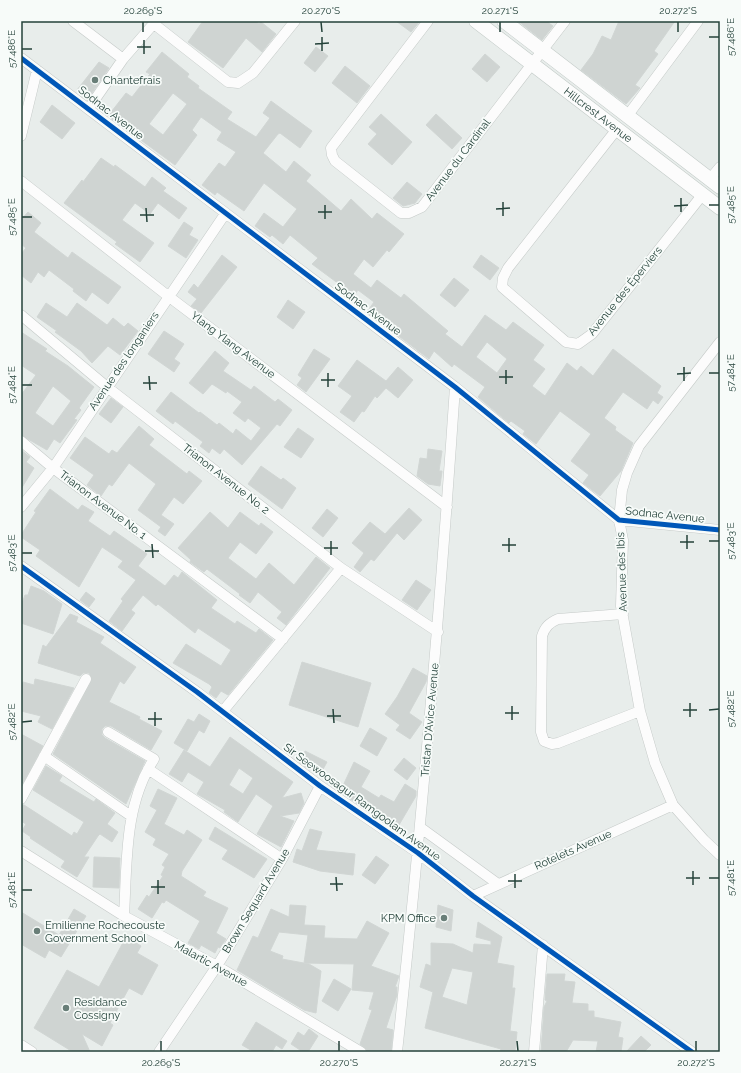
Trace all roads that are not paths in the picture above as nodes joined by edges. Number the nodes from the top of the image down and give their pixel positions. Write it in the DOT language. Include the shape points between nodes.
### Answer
graph roads {
  1 [pos="73,21"];
  2 [pos="295,21"];
  3 [pos="428,21"];
  4 [pos="476,21"];
  5 [pos="504,21"];
  6 [pos="565,21"];
  7 [pos="698,21"];
  8 [pos="155,22"];
  9 [pos="543,49"];
  10 [pos="21,58"];
  11 [pos="123,59"];
  12 [pos="532,63"];
  13 [pos="37,70"];
  14 [pos="89,108"];
  15 [pos="628,115"];
  16 [pos="616,129"];
  17 [pos="21,136"];
  18 [pos="720,167"];
  19 [pos="21,181"];
  20 [pos="715,183"];
  21 [pos="703,194"];
  22 [pos="720,208"];
  23 [pos="225,214"];
  24 [pos="168,296"];
  25 [pos="21,315"];
  26 [pos="720,342"];
  27 [pos="107,387"];
  28 [pos="455,387"];
  29 [pos="21,441"];
  30 [pos="53,468"];
  31 [pos="21,507"];
  32 [pos="447,507"];
  33 [pos="619,520"];
  34 [pos="720,530"];
  35 [pos="341,568"];
  36 [pos="22,569"];
  37 [pos="623,614"];
  38 [pos="438,632"];
  39 [pos="283,639"];
  40 [pos="86,679"];
  41 [pos="223,711"];
  42 [pos="640,711"];
  43 [pos="108,732"];
  44 [pos="44,756"];
  45 [pos="148,769"];
  46 [pos="320,786"];
  47 [pos="21,799"];
  48 [pos="673,805"];
  49 [pos="131,816"];
  50 [pos="420,828"];
  51 [pos="21,851"];
  52 [pos="418,853"];
  53 [pos="720,855"];
  54 [pos="282,859"];
  55 [pos="498,884"];
  56 [pos="473,896"];
  57 [pos="124,916"];
  58 [pos="543,945"];
  59 [pos="217,966"];
  60 [pos="21,1045"];
  61 [pos="681,1048"];
  62 [pos="32,1052"];
  63 [pos="159,1052"];
  64 [pos="362,1052"];
  65 [pos="397,1052"];
  66 [pos="534,1052"];
  67 [pos="692,1052"];
  1 -- 11 [label="street"];
  2 -- 8 [label="street" via="253,73 238,83 228,82"];
  3 -- 12 [label="street, Avenue du Cardinal" via="331,148 335,161 401,212 409,213 422,207"];
  4 -- 12 [label="main road, Hillcrest Avenue"];
  5 -- 9 [label="main road, Hillcrest Avenue"];
  6 -- 9 [label="street"];
  7 -- 15 [label="street"];
  8 -- 11 [label="street"];
  9 -- 12 [label="street"];
  9 -- 15 [label="main road, Hillcrest Avenue"];
  10 -- 13 [label="street, Sodnac Avenue"];
  11 -- 14 [label="street"];
  12 -- 16 [label="main road, Hillcrest Avenue"];
  13 -- 14 [label="street, Sodnac Avenue"];
  13 -- 17 [label="street"];
  14 -- 23 [label="street, Sodnac Avenue"];
  15 -- 20 [label="main road, Hillcrest Avenue"];
  16 -- 21 [label="main road, Hillcrest Avenue"];
  16 -- 21 [label="street, Avenue des Éperviers" via="508,268 503,278 502,287 566,342 578,344 592,334"];
  18 -- 20 [label="street"];
  19 -- 24 [label="street, Ylang Ylang Avenue"];
  21 -- 22 [label="main road, Hillcrest Avenue"];
  23 -- 24 [label="street, Avenue des longaniers"];
  23 -- 28 [label="street, Sodnac Avenue"];
  24 -- 27 [label="street, Avenue des longaniers"];
  24 -- 32 [label="street, Ylang Ylang Avenue"];
  25 -- 27 [label="street, Trianon Avenue No. 2"];
  26 -- 33 [label="street, Avenue des Ibis" via="639,446 622,490"];
  27 -- 30 [label="street, Avenue des longaniers"];
  27 -- 35 [label="street, Trianon Avenue No. 2"];
  28 -- 32 [label="street, Tristan D'Avice Avenue"];
  28 -- 33 [label="street, Sodnac Avenue"];
  29 -- 30 [label="street, Trianon Avenue No. 1"];
  30 -- 31 [label="street, Avenue des longaniers"];
  30 -- 39 [label="street, Trianon Avenue No. 1"];
  32 -- 38 [label="street, Tristan D'Avice Avenue"];
  33 -- 34 [label="street, Sodnac Avenue"];
  33 -- 37 [label="street, Avenue des Ibis" via="623,540"];
  35 -- 38 [label="street, Trianon Avenue No. 2"];
  35 -- 39 [label="street"];
  36 -- 41 [label="street, Sir Seewoosagur Ramgoolam Avenue"];
  37 -- 42 [label="street, Avenue des Ibis"];
  37 -- 42 [label="street" via="558,619 544,629 541,732 544,741 558,743"];
  38 -- 50 [label="street, Tristan D'Avice Avenue"];
  39 -- 41 [label="street"];
  40 -- 44 [label="street"];
  41 -- 46 [label="street, Sir Seewoosagur Ramgoolam Avenue"];
  42 -- 48 [label="street, Avenue des Ibis" via="655,764"];
  43 -- 45 [label="street" via="154,759"];
  44 -- 47 [label="street"];
  44 -- 49 [label="street"];
  45 -- 49 [label="street" via="136,794"];
  45 -- 54 [label="street"];
  46 -- 52 [label="street, Sir Seewoosagur Ramgoolam Avenue"];
  46 -- 54 [label="street, Brown Sequard Avenue"];
  48 -- 53 [label="street, Avenue des Ibis"];
  48 -- 55 [label="street, Rotelets Avenue"];
  49 -- 57 [label="street"];
  50 -- 52 [label="street, Tristan D'Avice Avenue"];
  50 -- 55 [label="street"];
  51 -- 57 [label="street, Malartic Avenue"];
  52 -- 56 [label="street, Sir Seewoosagur Ramgoolam Avenue"];
  52 -- 65 [label="street, Tristan D'Avice Avenue"];
  54 -- 59 [label="street, Brown Sequard Avenue"];
  55 -- 56 [label="street, Rotelets Avenue"];
  56 -- 58 [label="street, Sir Seewoosagur Ramgoolam Avenue"];
  57 -- 59 [label="street, Malartic Avenue"];
  58 -- 61 [label="street, Sir Seewoosagur Ramgoolam Avenue"];
  58 -- 66 [label="street"];
  59 -- 63 [label="street, Brown Sequard Avenue"];
  59 -- 64 [label="street, Malartic Avenue"];
  60 -- 62 [label="street"];
  61 -- 67 [label="street, Sir Seewoosagur Ramgoolam Avenue"];
}
